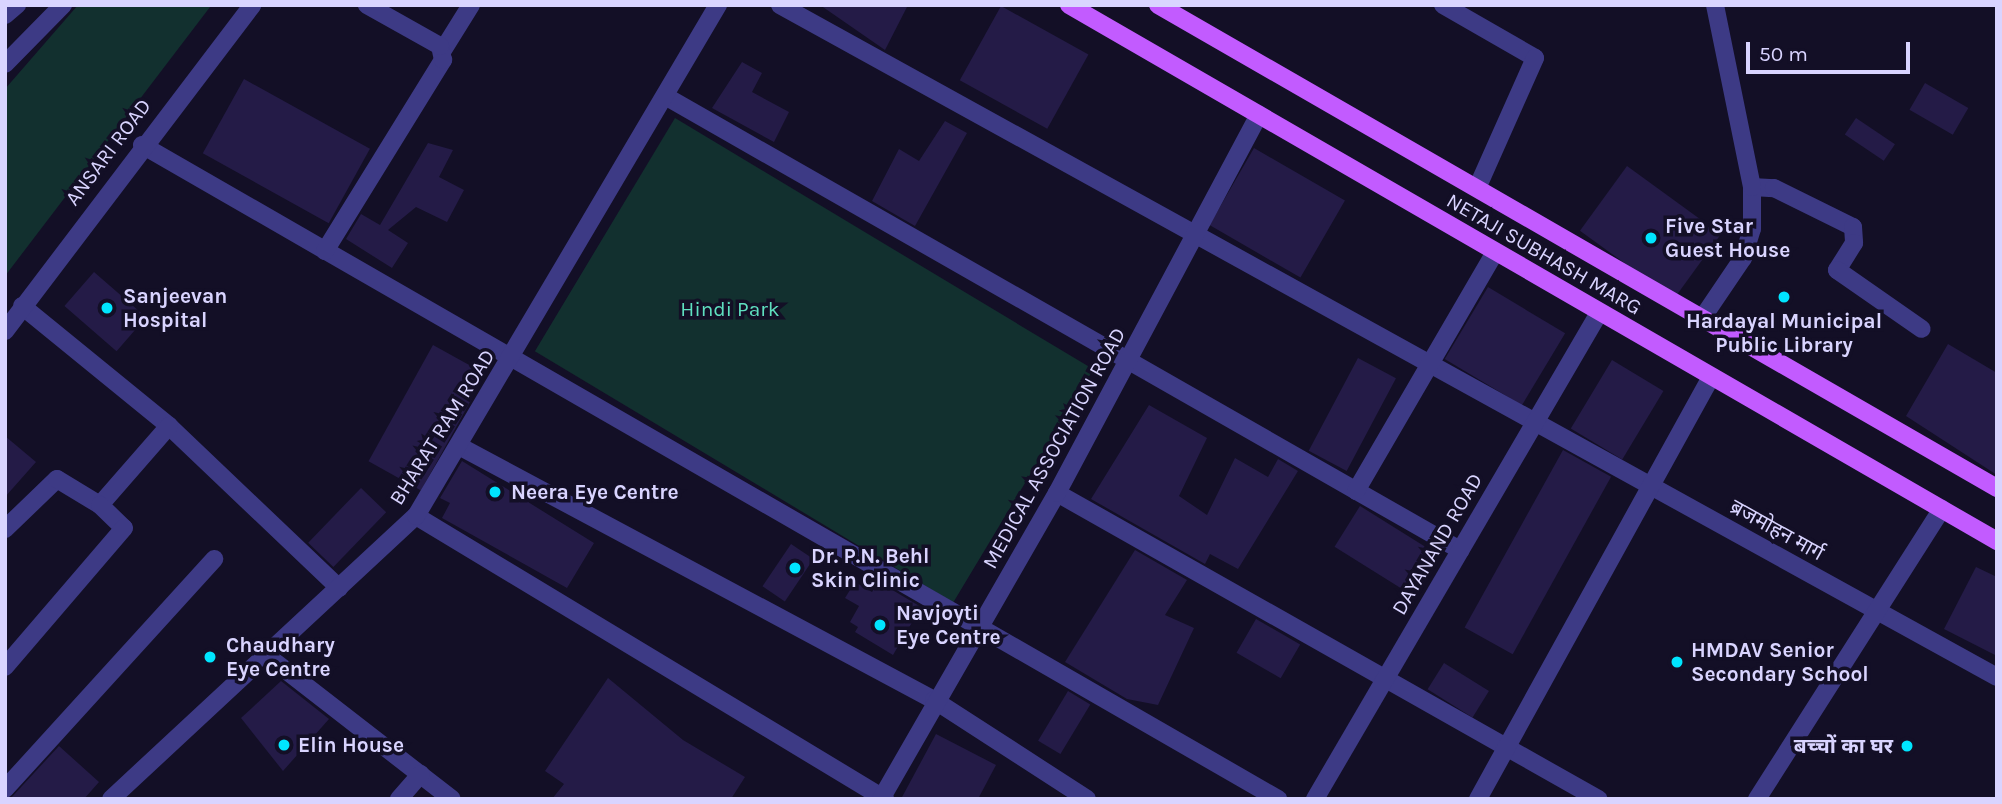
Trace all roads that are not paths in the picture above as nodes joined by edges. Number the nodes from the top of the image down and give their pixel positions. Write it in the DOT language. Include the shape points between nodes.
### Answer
graph roads {
  1 [pos="18,5"];
  2 [pos="63,5"];
  3 [pos="252,5"];
  4 [pos="367,5"];
  5 [pos="471,5"];
  6 [pos="718,5"];
  7 [pos="780,5"];
  8 [pos="1069,5"];
  9 [pos="1158,5"];
  10 [pos="1443,5"];
  11 [pos="1716,5"];
  12 [pos="5,15"];
  13 [pos="443,50"];
  14 [pos="5,64"];
  15 [pos="665,96"];
  16 [pos="1259,114"];
  17 [pos="142,145"];
  18 [pos="1752,187"];
  19 [pos="1477,188"];
  20 [pos="1196,236"];
  21 [pos="325,251"];
  22 [pos="1495,252"];
  23 [pos="22,306"];
  24 [pos="1599,313"];
  25 [pos="1703,317"];
  26 [pos="1922,329"];
  27 [pos="5,331"];
  28 [pos="513,358"];
  29 [pos="1127,364"];
  30 [pos="1429,367"];
  31 [pos="1711,377"];
  32 [pos="1535,423"];
  33 [pos="169,426"];
  34 [pos="459,446"];
  35 [pos="1651,487"];
  36 [pos="1997,488"];
  37 [pos="1356,491"];
  38 [pos="1057,493"];
  39 [pos="100,505"];
  40 [pos="1942,509"];
  41 [pos="416,516"];
  42 [pos="5,529"];
  43 [pos="1997,541"];
  44 [pos="1460,551"];
  45 [pos="214,559"];
  46 [pos="339,587"];
  47 [pos="1873,609"];
  48 [pos="981,629"];
  49 [pos="270,658"];
  50 [pos="5,667"];
  51 [pos="1997,677"];
  52 [pos="1386,678"];
  53 [pos="934,700"];
  54 [pos="1507,747"];
  55 [pos="421,774"];
  56 [pos="5,789"];
  57 [pos="121,796"];
  58 [pos="882,798"];
  59 [pos="399,799"];
  60 [pos="452,799"];
  61 [pos="1087,799"];
  62 [pos="1278,799"];
  63 [pos="1315,799"];
  64 [pos="1478,799"];
  65 [pos="1598,799"];
  66 [pos="1757,799"];
  1 -- 12 [label="street"];
  2 -- 14 [label="street"];
  3 -- 17 [label="street, ANSARI ROAD"];
  4 -- 13 [label="street"];
  5 -- 13 [label="street"];
  6 -- 15 [label="street, BHARAT RAM ROAD"];
  7 -- 20 [label="street, ब्रजमोहन मार्ग"];
  8 -- 16 [label="main road, NETAJI SUBHASH MARG"];
  9 -- 19 [label="main road, NETAJI SUBHASH MARG"];
  10 -- 19 [label="street" via="1535,58"];
  11 -- 18 [label="street"];
  13 -- 21 [label="street" via="443,60"];
  15 -- 28 [label="street, BHARAT RAM ROAD"];
  15 -- 29 [label="street"];
  16 -- 20 [label="street, MEDICAL ASSOCIATION ROAD"];
  16 -- 22 [label="main road, NETAJI SUBHASH MARG"];
  17 -- 21 [label="street"];
  17 -- 23 [label="street, ANSARI ROAD"];
  18 -- 25 [label="street" via="1752,229 1743,258"];
  18 -- 26 [label="street" via="1774,188 1853,227 1854,243 1837,270"];
  19 -- 25 [label="main road, NETAJI SUBHASH MARG"];
  20 -- 29 [label="street, MEDICAL ASSOCIATION ROAD"];
  20 -- 30 [label="street, ब्रजमोहन मार्ग"];
  21 -- 28 [label="street"];
  22 -- 24 [label="main road, NETAJI SUBHASH MARG"];
  22 -- 30 [label="street"];
  23 -- 27 [label="street, ANSARI ROAD"];
  23 -- 33 [label="street"];
  24 -- 31 [label="main road, NETAJI SUBHASH MARG"];
  24 -- 32 [label="street, DAYANAND ROAD"];
  25 -- 36 [label="main road, NETAJI SUBHASH MARG"];
  28 -- 34 [label="street, BHARAT RAM ROAD"];
  28 -- 48 [label="street"];
  29 -- 37 [label="street"];
  29 -- 38 [label="street, MEDICAL ASSOCIATION ROAD"];
  30 -- 32 [label="street, ब्रजमोहन मार्ग"];
  30 -- 37 [label="street"];
  31 -- 35 [label="street"];
  31 -- 40 [label="main road, NETAJI SUBHASH MARG"];
  32 -- 35 [label="street, ब्रजमोहन मार्ग"];
  32 -- 44 [label="street, DAYANAND ROAD"];
  33 -- 39 [label="street"];
  33 -- 46 [label="street"];
  34 -- 41 [label="street, BHARAT RAM ROAD"];
  34 -- 53 [label="street"];
  35 -- 47 [label="street, ब्रजमोहन मार्ग"];
  35 -- 54 [label="street"];
  37 -- 44 [label="street"];
  38 -- 48 [label="street, MEDICAL ASSOCIATION ROAD"];
  38 -- 52 [label="street"];
  39 -- 42 [label="street" via="57,479"];
  39 -- 50 [label="street" via="122,523 123,535"];
  40 -- 43 [label="main road, NETAJI SUBHASH MARG"];
  40 -- 47 [label="street"];
  41 -- 46 [label="street, BHARAT RAM ROAD"];
  41 -- 58 [label="street"];
  44 -- 52 [label="street, DAYANAND ROAD"];
  45 -- 56 [label="street"];
  46 -- 49 [label="street, BHARAT RAM ROAD"];
  47 -- 51 [label="street, ब्रजमोहन मार्ग"];
  47 -- 66 [label="street"];
  48 -- 53 [label="street, MEDICAL ASSOCIATION ROAD"];
  48 -- 62 [label="street"];
  49 -- 55 [label="street"];
  49 -- 57 [label="street, BHARAT RAM ROAD"];
  52 -- 54 [label="street"];
  52 -- 63 [label="street, DAYANAND ROAD"];
  53 -- 58 [label="street, MEDICAL ASSOCIATION ROAD"];
  53 -- 61 [label="street"];
  54 -- 64 [label="street"];
  54 -- 65 [label="street"];
  55 -- 59 [label="street"];
  55 -- 60 [label="street"];
}
